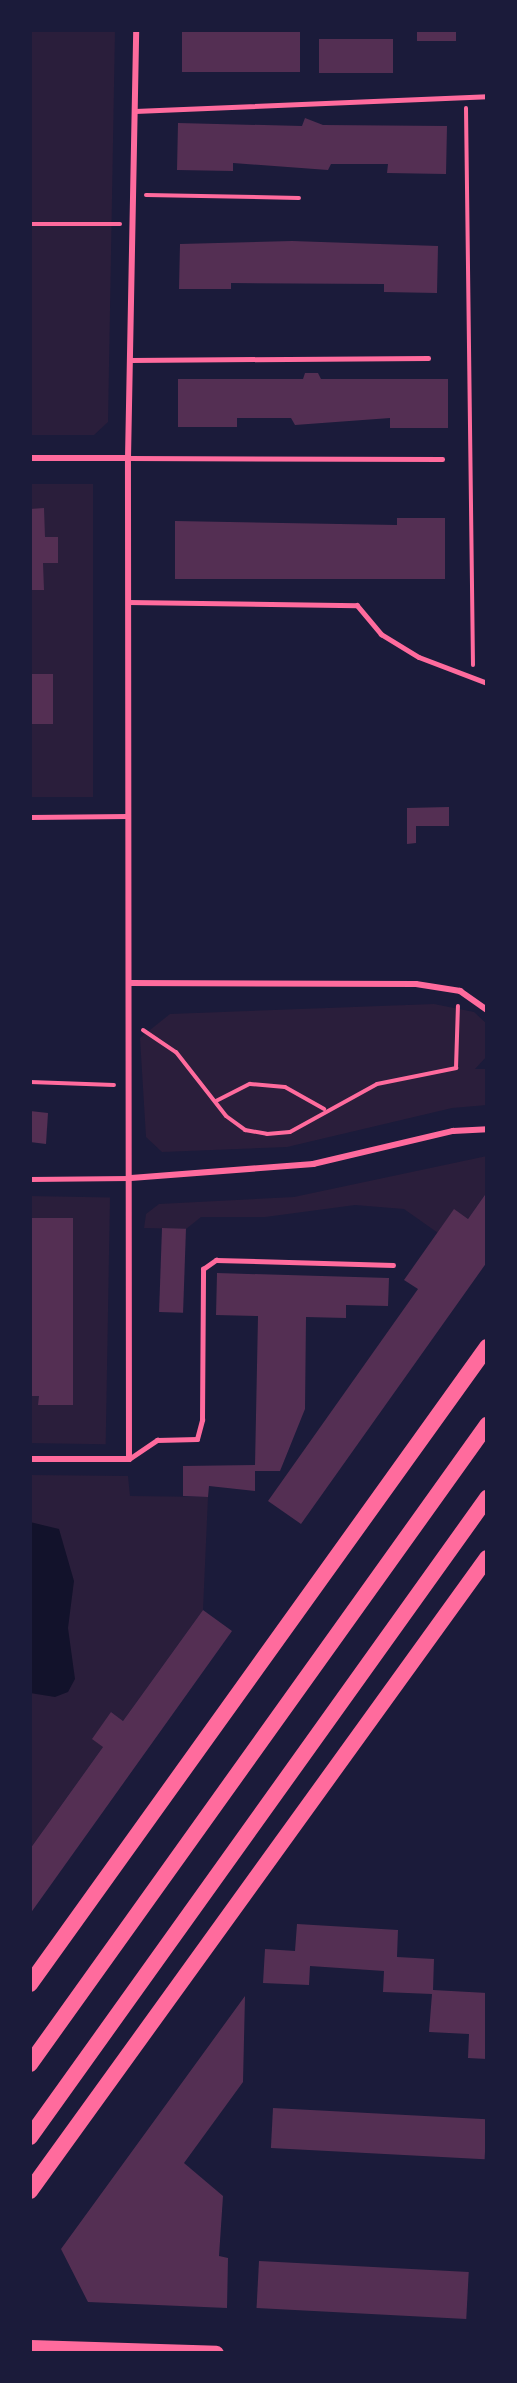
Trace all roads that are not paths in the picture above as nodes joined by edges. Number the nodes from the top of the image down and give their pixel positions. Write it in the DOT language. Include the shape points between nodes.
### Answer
graph roads {
  1 [pos="136,30"];
  2 [pos="487,96"];
  3 [pos="135,111"];
  4 [pos="428,358"];
  5 [pos="130,360"];
  6 [pos="30,458"];
  7 [pos="128,458"];
  8 [pos="442,459"];
  9 [pos="128,603"];
  10 [pos="487,683"];
  11 [pos="127,816"];
  12 [pos="30,817"];
  13 [pos="129,983"];
  14 [pos="487,1010"];
  15 [pos="487,1129"];
  16 [pos="131,1178"];
  17 [pos="30,1179"];
  18 [pos="393,1265"];
  19 [pos="487,1347"];
  20 [pos="487,1425"];
  21 [pos="30,1459"];
  22 [pos="129,1459"];
  23 [pos="487,1498"];
  24 [pos="487,1558"];
  25 [pos="30,1984"];
  26 [pos="30,2064"];
  27 [pos="30,2137"];
  28 [pos="30,2190"];
  29 [pos="30,2347"];
  30 [pos="216,2353"];
  1 -- 3 [label="street"];
  2 -- 3 [label="lane"];
  3 -- 5 [label="street"];
  4 -- 5 [label="lane"];
  5 -- 7 [label="street"];
  6 -- 7 [label="street"];
  7 -- 8 [label="lane"];
  7 -- 9 [label="street"];
  9 -- 10 [label="lane" via="357,605 381,634 419,657"];
  9 -- 11 [label="street"];
  11 -- 12 [label="street"];
  11 -- 13 [label="street"];
  13 -- 14 [label="street" via="416,984 460,991"];
  13 -- 16 [label="street"];
  15 -- 16 [label="street" via="453,1131 313,1164"];
  16 -- 17 [label="lane"];
  16 -- 22 [label="street"];
  18 -- 22 [label="lane" via="216,1260 203,1269 202,1420 197,1439 157,1440"];
  19 -- 25 [label="highway"];
  20 -- 26 [label="highway"];
  21 -- 22 [label="street"];
  23 -- 27 [label="highway"];
  24 -- 28 [label="highway"];
  29 -- 30 [label="main road"];
}
